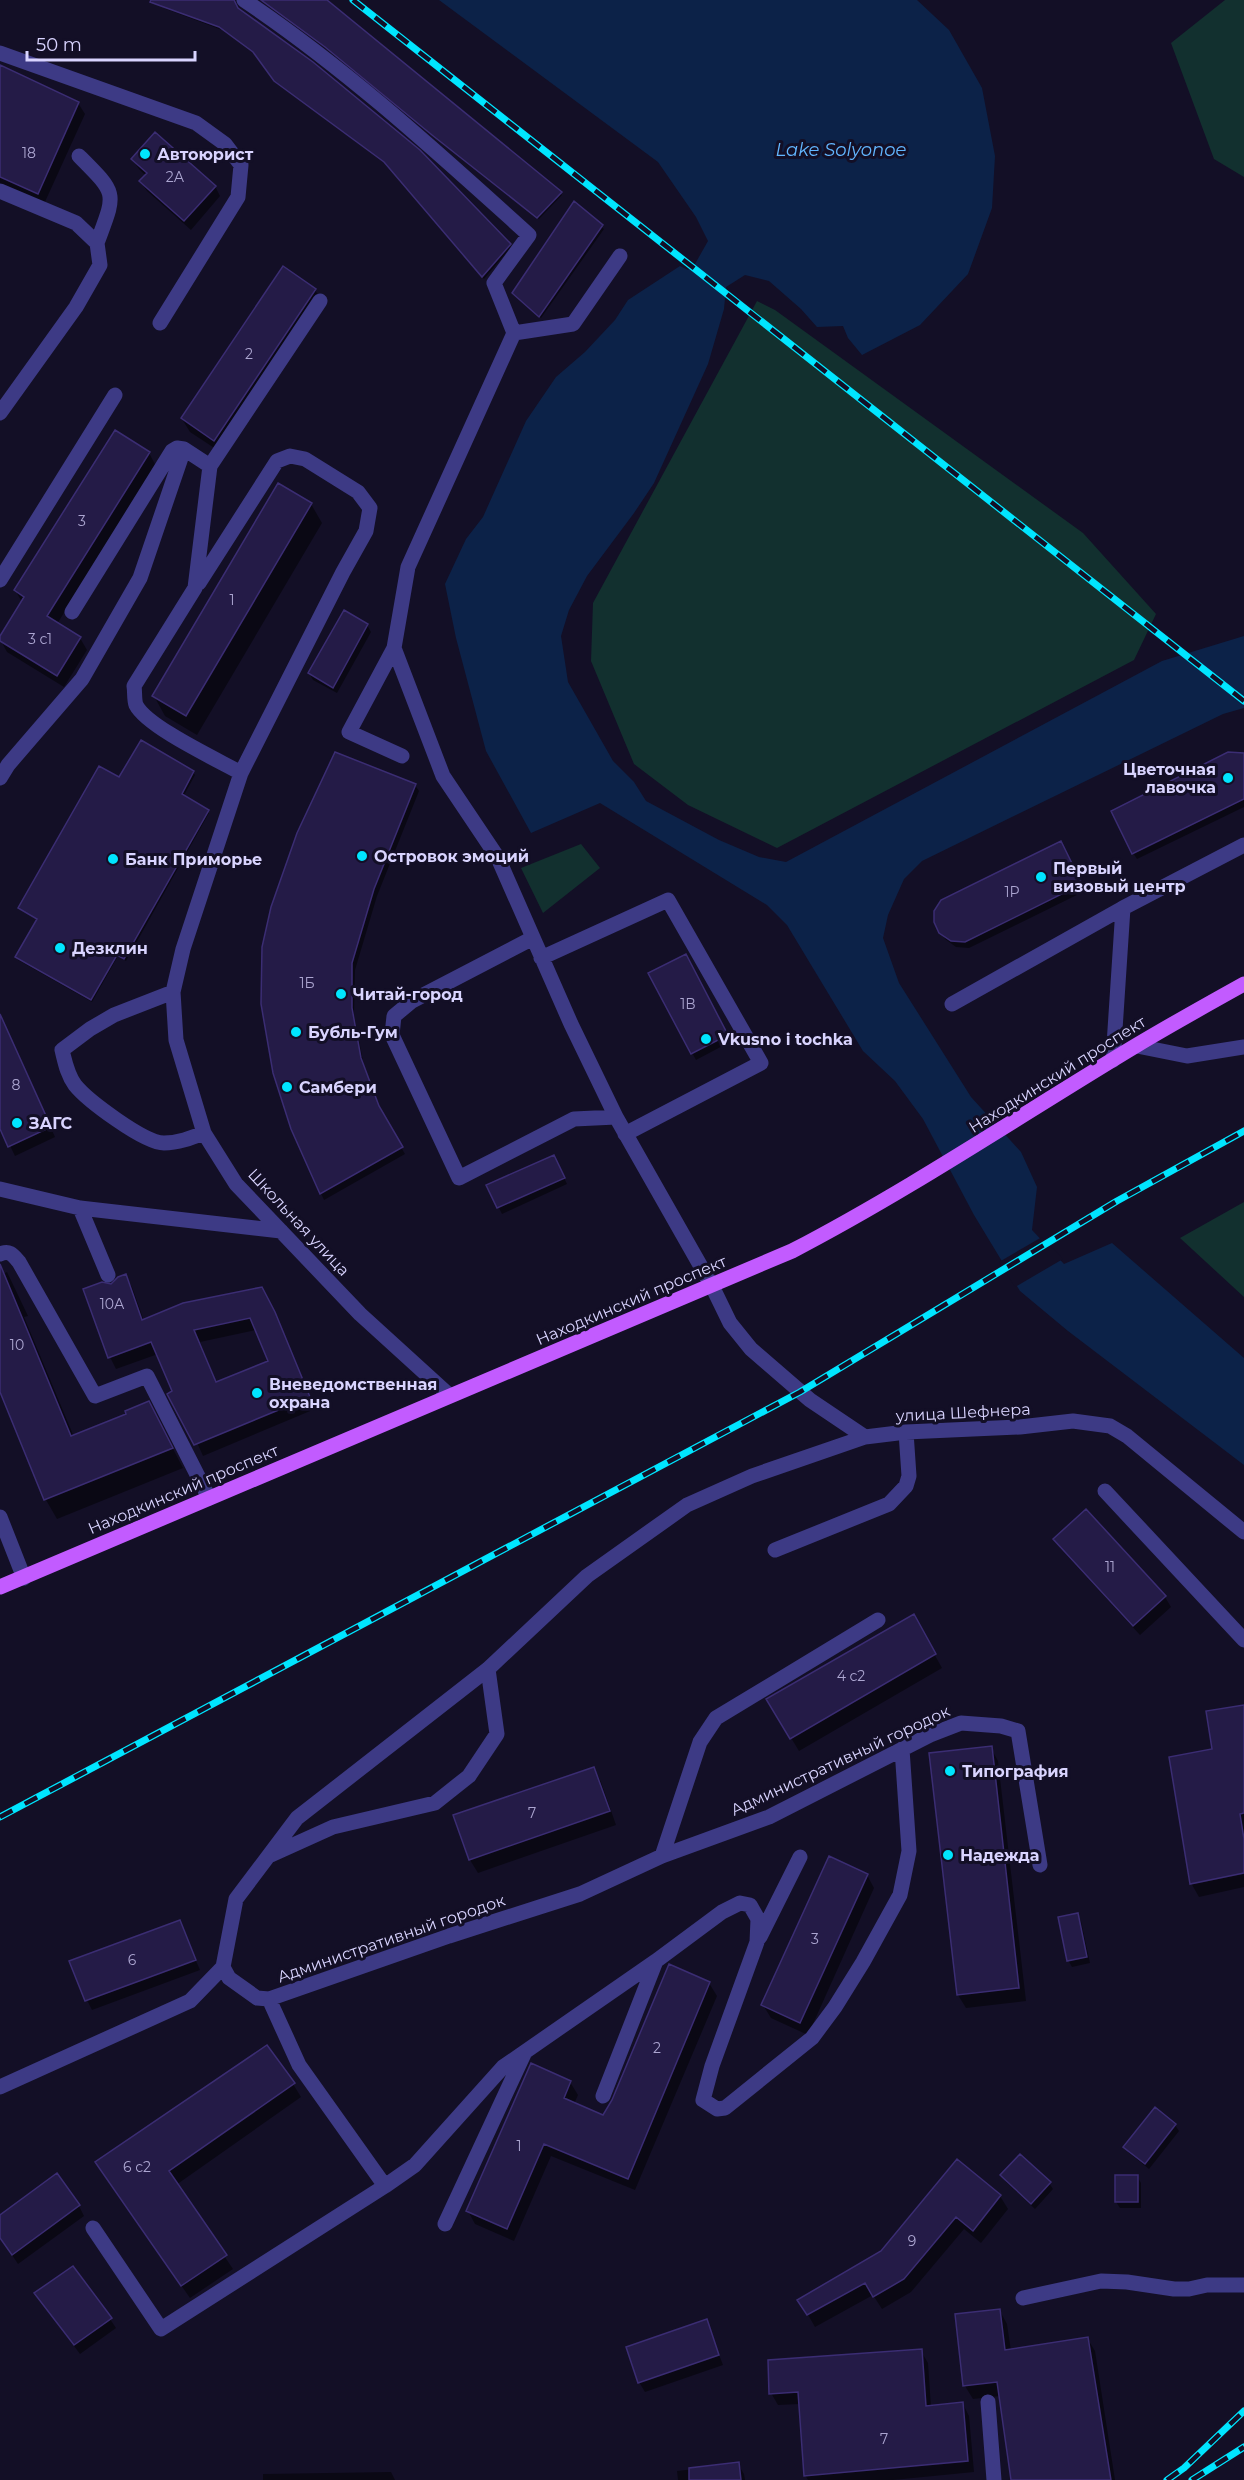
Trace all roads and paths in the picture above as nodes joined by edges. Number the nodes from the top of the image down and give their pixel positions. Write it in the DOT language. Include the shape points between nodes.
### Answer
graph roads {
  1 [pos="244,0"];
  2 [pos="0,52"];
  3 [pos="79,156"];
  4 [pos="0,191"];
  5 [pos="97,243"];
  6 [pos="620,256"];
  7 [pos="320,301"];
  8 [pos="160,322"];
  9 [pos="514,333"];
  10 [pos="115,395"];
  11 [pos="0,413"];
  12 [pos="184,449"];
  13 [pos="210,466"];
  14 [pos="0,580"];
  15 [pos="195,588"];
  16 [pos="72,612"];
  17 [pos="394,648"];
  18 [pos="402,756"];
  19 [pos="241,773"];
  20 [pos="0,778"];
  21 [pos="1244,845"];
  22 [pos="1123,908"];
  23 [pos="533,938"];
  24 [pos="542,958"];
  25 [pos="1244,984"];
  26 [pos="173,992"];
  27 [pos="952,1004"];
  28 [pos="1137,1046"];
  29 [pos="1244,1047"];
  30 [pos="1113,1060"];
  31 [pos="616,1117"];
  32 [pos="204,1133"];
  33 [pos="625,1134"];
  34 [pos="0,1189"];
  35 [pos="80,1208"];
  36 [pos="281,1231"];
  37 [pos="0,1254"];
  38 [pos="108,1275"];
  39 [pos="712,1286"];
  40 [pos="449,1395"];
  41 [pos="906,1432"];
  42 [pos="865,1437"];
  43 [pos="1105,1491"];
  44 [pos="209,1498"];
  45 [pos="0,1517"];
  46 [pos="1244,1532"];
  47 [pos="775,1550"];
  48 [pos="24,1578"];
  49 [pos="0,1587"];
  50 [pos="878,1620"];
  51 [pos="1244,1640"];
  52 [pos="488,1669"];
  53 [pos="903,1749"];
  54 [pos="271,1855"];
  55 [pos="662,1856"];
  56 [pos="800,1857"];
  57 [pos="1040,1865"];
  58 [pos="757,1942"];
  59 [pos="656,1962"];
  60 [pos="223,1967"];
  61 [pos="269,1999"];
  62 [pos="525,2051"];
  63 [pos="0,2087"];
  64 [pos="603,2096"];
  65 [pos="385,2186"];
  66 [pos="445,2223"];
  67 [pos="93,2228"];
  68 [pos="1244,2285"];
  69 [pos="1023,2298"];
  70 [pos="988,2402"];
  71 [pos="994,2480"];
  1 -- 9 [label="street" via="404,122 529,236 494,283"];
  2 -- 8 [label="street" via="196,123 225,144 241,165 238,197"];
  3 -- 5 [label="street" via="107,184 111,202"];
  4 -- 5 [label="street" via="76,222"];
  5 -- 11 [label="street" via="100,265 81,299"];
  6 -- 9 [label="street" via="573,324"];
  7 -- 13 [label="street"];
  9 -- 17 [label="street" via="408,567"];
  10 -- 14 [label="street"];
  12 -- 13 [label="street"];
  12 -- 16 [label="street" via="172,451"];
  12 -- 20 [label="street" via="140,578 82,679"];
  13 -- 15 [label="street"];
  15 -- 19 [label="street" via="134,686 136,705 168,733"];
  15 -- 19 [label="street, Школьная улица" via="278,461 290,456 306,459 358,492 370,508 366,531"];
  17 -- 18 [label="street" via="349,732"];
  17 -- 23 [label="street" via="443,776 498,858"];
  19 -- 26 [label="street, Школьная улица" via="183,949"];
  21 -- 22 [label="street"];
  22 -- 27 [label="street"];
  22 -- 30 [label="street"];
  23 -- 24 [label="street"];
  23 -- 31 [label="street" via="412,1001 394,1016 392,1035 459,1178 574,1119"];
  24 -- 31 [label="street"];
  24 -- 33 [label="street" via="668,900 761,1063"];
  25 -- 28 [label="main road, Находкинский проспект"];
  26 -- 32 [label="street, Школьная улица" via="176,1040"];
  26 -- 32 [label="street" via="114,1015 62,1050 76,1086 124,1127 161,1143 182,1142"];
  28 -- 29 [label="street" via="1187,1056"];
  28 -- 30 [label="main road, Находкинский проспект"];
  30 -- 39 [label="main road, Находкинский проспект" via="856,1218"];
  31 -- 33 [label="street"];
  32 -- 36 [label="street, Школьная улица" via="236,1184"];
  33 -- 39 [label="street"];
  34 -- 35 [label="street"];
  35 -- 36 [label="street"];
  35 -- 38 [label="street"];
  36 -- 40 [label="street, Школьная улица" via="360,1314"];
  37 -- 44 [label="street" via="13,1254 19,1262 95,1396 147,1376"];
  39 -- 40 [label="main road, Находкинский проспект"];
  39 -- 42 [label="street" via="730,1323 751,1349 810,1400"];
  40 -- 44 [label="main road, Находкинский проспект"];
  41 -- 42 [label="street, улица Шефнера"];
  41 -- 46 [label="street, улица Шефнера" via="1073,1421 1110,1426"];
  41 -- 47 [label="street" via="909,1476 906,1486 889,1504"];
  42 -- 52 [label="street" via="752,1476 687,1505 587,1576"];
  43 -- 51 [label="street"];
  44 -- 48 [label="main road, Находкинский проспект"];
  45 -- 48 [label="street"];
  48 -- 49 [label="main road, Находкинский проспект"];
  50 -- 55 [label="street" via="716,1718 700,1742"];
  52 -- 54 [label="street" via="297,1818"];
  52 -- 54 [label="street" via="497,1734 469,1776 435,1803 333,1827"];
  53 -- 55 [label="street, Административный городок" via="769,1817"];
  53 -- 57 [label="street, Административный городок" via="961,1723 1018,1731"];
  53 -- 58 [label="street" via="909,1851 900,1895 835,2007 812,2038 733,2104 717,2109 703,2100"];
  54 -- 60 [label="street" via="236,1899"];
  55 -- 61 [label="street, Административный городок" via="580,1894"];
  56 -- 58 [label="street"];
  58 -- 59 [label="street" via="758,1919 750,1905 740,1903"];
  59 -- 62 [label="street"];
  59 -- 64 [label="street"];
  60 -- 61 [label="street, Административный городок" via="229,1978 257,1998"];
  60 -- 63 [label="street" via="190,2001"];
  61 -- 65 [label="street" via="299,2066"];
  62 -- 65 [label="street" via="503,2067 415,2165"];
  62 -- 66 [label="street"];
  65 -- 67 [label="street" via="161,2329"];
  68 -- 69 [label="street" via="1207,2284 1174,2289 1101,2281"];
  70 -- 71 [label="street"];
}
